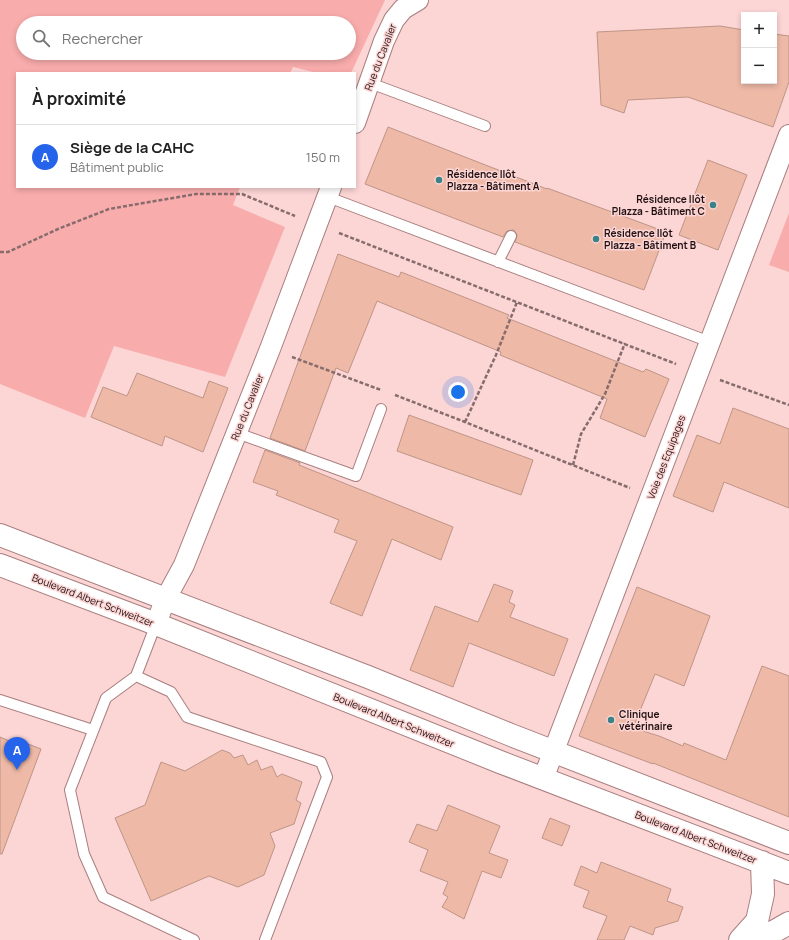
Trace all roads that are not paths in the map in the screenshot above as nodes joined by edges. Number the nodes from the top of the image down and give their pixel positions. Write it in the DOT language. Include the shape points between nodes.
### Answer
graph roads {
  1 [pos="418,0"];
  2 [pos="370,83"];
  3 [pos="356,120"];
  4 [pos="485,126"];
  5 [pos="789,136"];
  6 [pos="330,192"];
  7 [pos="511,236"];
  8 [pos="498,262"];
  9 [pos="710,342"];
  10 [pos="381,409"];
  11 [pos="237,433"];
  12 [pos="0,535"];
  13 [pos="0,565"];
  14 [pos="165,600"];
  15 [pos="156,624"];
  16 [pos="136,676"];
  17 [pos="0,700"];
  18 [pos="94,730"];
  19 [pos="553,751"];
  20 [pos="543,779"];
  21 [pos="775,850"];
  22 [pos="789,873"];
  23 [pos="789,923"];
  24 [pos="194,940"];
  25 [pos="265,940"];
  26 [pos="740,940"];
  27 [pos="751,940"];
  1 -- 2 [label="street, Rue du Cavalier" via="403,9 394,20"];
  2 -- 3 [label="street, Rue du Cavalier"];
  2 -- 4 [label="lane"];
  5 -- 9 [label="street, Voie des Equipages"];
  6 -- 8 [label="lane"];
  6 -- 11 [label="street, Rue du Cavalier"];
  7 -- 8 [label="lane"];
  8 -- 9 [label="lane"];
  9 -- 19 [label="street, Voie des Equipages"];
  10 -- 11 [label="lane" via="356,476"];
  11 -- 14 [label="street, Rue du Cavalier" via="184,565"];
  12 -- 14 [label="main road, Boulevard Albert Schweitzer"];
  13 -- 15 [label="main road, Boulevard Albert Schweitzer"];
  14 -- 15 [label="street, Rue du Cavalier"];
  14 -- 19 [label="main road, Boulevard Albert Schweitzer"];
  15 -- 16 [label="lane"];
  15 -- 20 [label="main road, Boulevard Albert Schweitzer"];
  16 -- 18 [label="lane" via="106,698"];
  16 -- 25 [label="lane" via="171,692 187,718 321,762 327,778"];
  17 -- 18 [label="lane"];
  18 -- 24 [label="lane" via="70,790 84,854 103,897"];
  19 -- 20 [label="street, Voie des Equipages"];
  19 -- 21 [label="main road, Boulevard Albert Schweitzer"];
  20 -- 21 [label="main road, Boulevard Albert Schweitzer"];
  21 -- 22 [label="main road, Boulevard Albert Schweitzer"];
  21 -- 26 [label="main road" via="756,921"];
  23 -- 27 [label="main road"];
}
